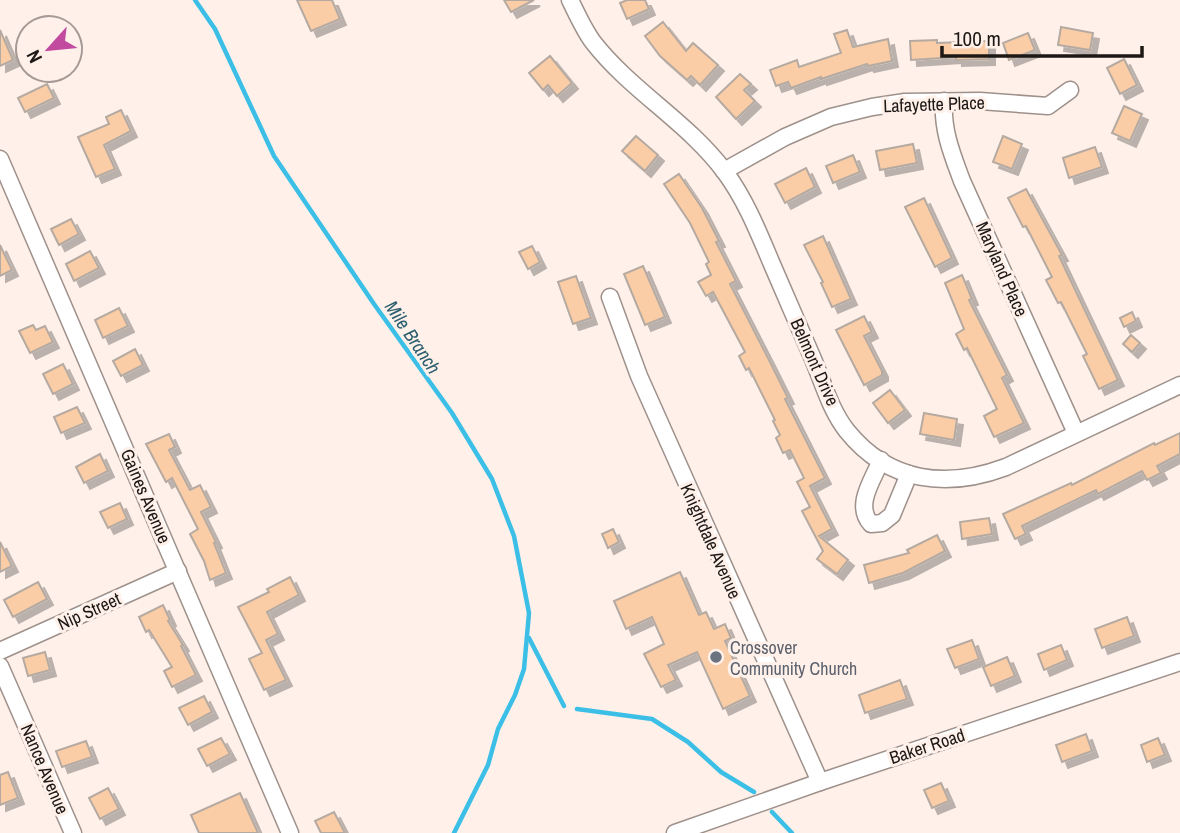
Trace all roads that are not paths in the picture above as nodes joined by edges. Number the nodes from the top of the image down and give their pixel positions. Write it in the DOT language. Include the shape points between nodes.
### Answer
graph roads {
  1 [pos="570,0"];
  2 [pos="1070,90"];
  3 [pos="944,101"];
  4 [pos="1,164"];
  5 [pos="724,171"];
  6 [pos="610,297"];
  7 [pos="1180,385"];
  8 [pos="1076,433"];
  9 [pos="881,460"];
  10 [pos="909,474"];
  11 [pos="178,571"];
  12 [pos="0,651"];
  13 [pos="1180,662"];
  14 [pos="0,666"];
  15 [pos="820,782"];
  16 [pos="73,833"];
  17 [pos="290,833"];
  18 [pos="675,833"];
  1 -- 5 [label="street, Belmont Drive" via="592,41 622,74 694,136"];
  2 -- 3 [label="street, Lafayette Place" via="1048,106"];
  3 -- 5 [label="street, Lafayette Place" via="905,102 831,117"];
  3 -- 8 [label="street, Maryland Place" via="947,138 962,181"];
  4 -- 11 [label="street, Gaines Avenue"];
  5 -- 9 [label="street, Belmont Drive" via="757,228 830,401 846,430"];
  6 -- 15 [label="street, Knightdale Avenue" via="639,376"];
  7 -- 8 [label="street, Belmont Drive"];
  8 -- 10 [label="street, Belmont Drive" via="983,476 941,481"];
  9 -- 10 [label="street, Belmont Drive"];
  9 -- 10 [label="street" via="863,503 871,524 892,515"];
  11 -- 12 [label="street, Nip Street"];
  11 -- 17 [label="street, Gaines Avenue"];
  13 -- 15 [label="street, Baker Road"];
  14 -- 16 [label="street, Nance Avenue"];
  15 -- 18 [label="street, Baker Road"];
}
